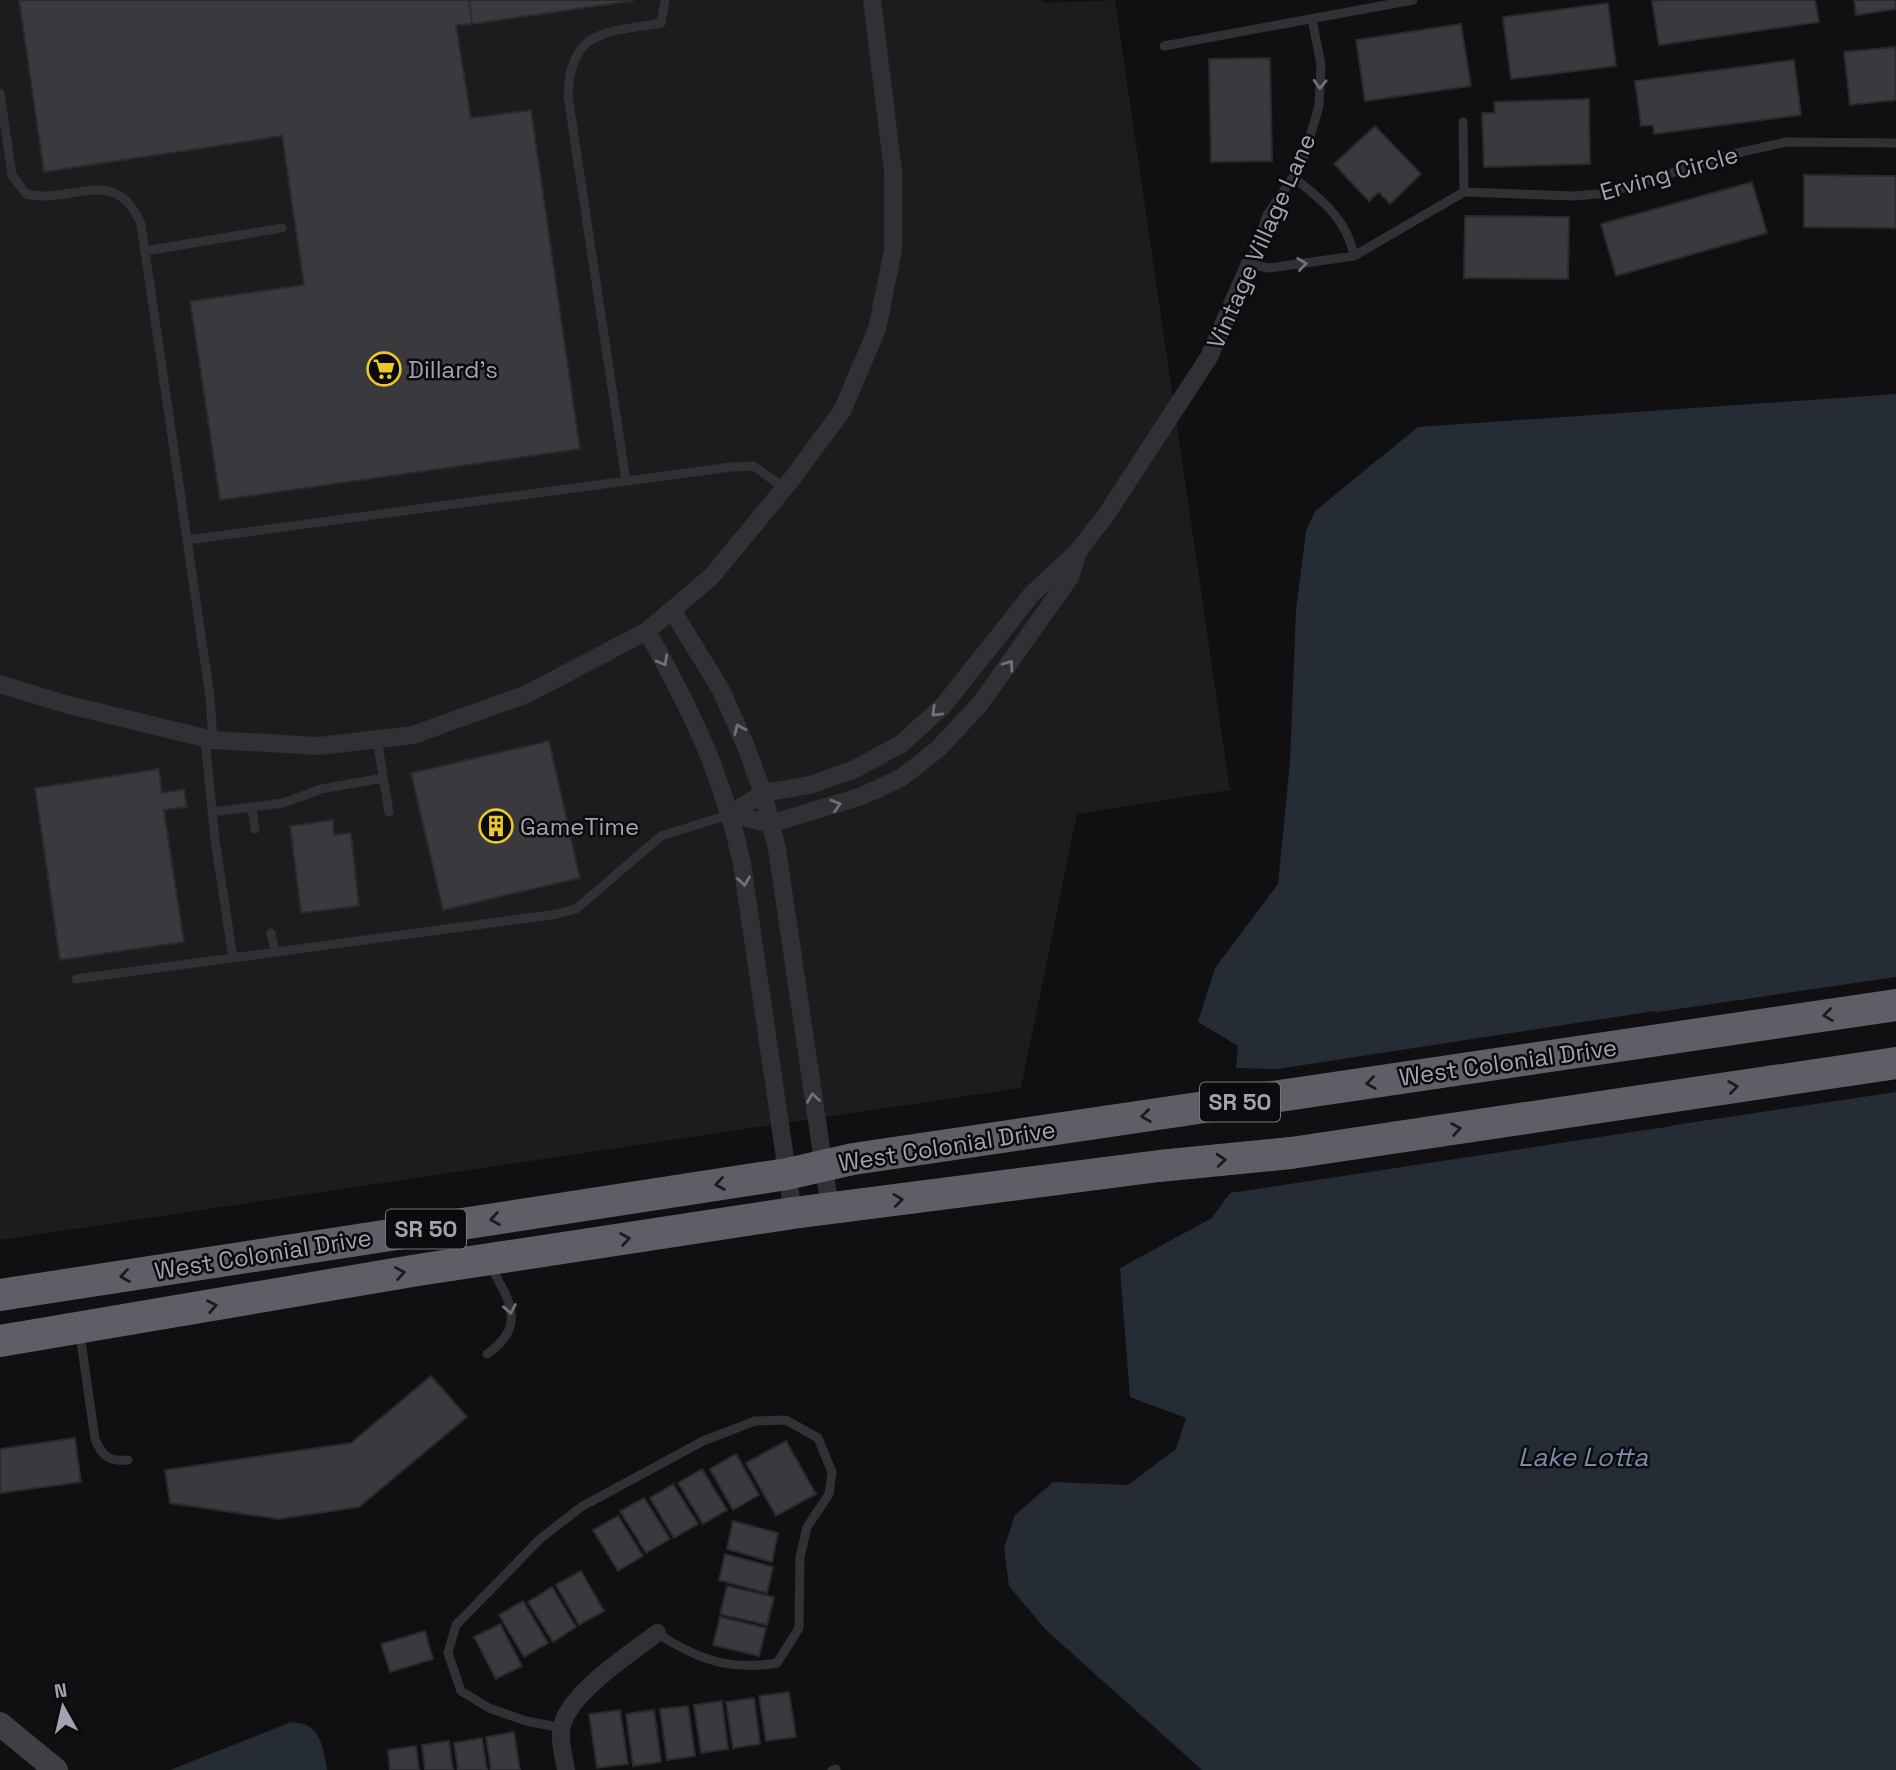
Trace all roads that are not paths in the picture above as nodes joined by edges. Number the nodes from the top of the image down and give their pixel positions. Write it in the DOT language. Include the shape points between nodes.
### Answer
graph roads {
  1 [pos="665,0"];
  2 [pos="873,0"];
  3 [pos="1413,0"];
  4 [pos="1312,19"];
  5 [pos="1164,46"];
  6 [pos="0,93"];
  7 [pos="1463,122"];
  8 [pos="1896,144"];
  9 [pos="1293,177"];
  10 [pos="1464,192"];
  11 [pos="282,228"];
  12 [pos="145,251"];
  13 [pos="1354,256"];
  14 [pos="1250,264"];
  15 [pos="626,481"];
  16 [pos="784,488"];
  17 [pos="187,540"];
  18 [pos="1078,551"];
  19 [pos="672,610"];
  20 [pos="647,631"];
  21 [pos="0,684"];
  22 [pos="377,739"];
  23 [pos="209,740"];
  24 [pos="383,778"];
  25 [pos="763,793"];
  26 [pos="251,808"];
  27 [pos="212,812"];
  28 [pos="389,812"];
  29 [pos="731,814"];
  30 [pos="770,824"];
  31 [pos="255,829"];
  32 [pos="271,933"];
  33 [pos="275,952"];
  34 [pos="233,958"];
  35 [pos="76,979"];
  36 [pos="1896,1005"];
  37 [pos="1896,1063"];
  38 [pos="823,1166"];
  39 [pos="787,1174"];
  40 [pos="830,1209"];
  41 [pos="793,1213"];
  42 [pos="487,1259"];
  43 [pos="0,1295"];
  44 [pos="79,1329"];
  45 [pos="0,1341"];
  46 [pos="488,1354"];
  47 [pos="128,1460"];
  48 [pos="657,1633"];
  49 [pos="0,1724"];
  50 [pos="562,1728"];
  51 [pos="56,1770"];
  52 [pos="566,1770"];
  1 -- 15 [label="lane" via="661,23 589,41 580,47 569,75 568,96"];
  2 -- 16 [label="street" via="894,171 893,250 877,329 842,411"];
  3 -- 4 [label="lane"];
  4 -- 5 [label="lane"];
  4 -- 9 [label="lane, Vintage Village Lane, one-way" via="1321,65 1319,106 1302,163"];
  6 -- 12 [label="lane" via="12,175 18,186 26,194 42,198 97,189 124,196 141,224"];
  7 -- 10 [label="lane"];
  8 -- 10 [label="lane, Erving Circle" via="1786,142 1608,193"];
  9 -- 13 [label="lane" via="1333,210 1352,243"];
  9 -- 14 [label="lane, Vintage Village Lane" via="1267,215"];
  10 -- 13 [label="lane"];
  11 -- 12 [label="lane"];
  12 -- 17 [label="lane"];
  14 -- 13 [label="lane, one-way" via="1269,268"];
  14 -- 18 [label="street, Vintage Village Lane" via="1209,357"];
  15 -- 16 [label="lane" via="754,466"];
  15 -- 17 [label="lane"];
  16 -- 19 [label="street" via="711,577"];
  17 -- 23 [label="lane" via="210,696"];
  18 -- 25 [label="street, Vintage Village Lane, one-way" via="1031,595 943,706 901,744 855,769 810,785"];
  30 -- 18 [label="street, Vintage Village Lane, one-way" via="862,796 901,778 938,749 980,704 1044,617 1070,577"];
  19 -- 20 [label="street"];
  25 -- 19 [label="street, one-way" via="721,690"];
  20 -- 22 [label="street" via="527,694 414,735"];
  20 -- 29 [label="street, one-way" via="685,699"];
  21 -- 23 [label="street"];
  22 -- 23 [label="street" via="315,746"];
  22 -- 24 [label="lane"];
  23 -- 27 [label="lane"];
  24 -- 26 [label="lane"];
  24 -- 28 [label="lane"];
  25 -- 29 [label="street, Vintage Village Lane"];
  25 -- 30 [label="street"];
  26 -- 27 [label="lane"];
  26 -- 31 [label="lane"];
  27 -- 34 [label="lane"];
  29 -- 30 [label="street"];
  29 -- 33 [label="lane" via="661,836 576,909"];
  29 -- 39 [label="street, one-way"];
  38 -- 30 [label="street, one-way"];
  32 -- 33 [label="lane"];
  33 -- 34 [label="lane"];
  34 -- 35 [label="lane"];
  36 -- 38 [label="highway, West Colonial Drive / SR 50, one-way"];
  40 -- 37 [label="highway, West Colonial Drive / SR 50, one-way" via="1291,1153"];
  38 -- 39 [label="highway, West Colonial Drive / SR 50"];
  38 -- 40 [label="street"];
  39 -- 41 [label="street"];
  39 -- 43 [label="highway, West Colonial Drive / SR 50, one-way"];
  40 -- 41 [label="highway, West Colonial Drive / SR 50"];
  42 -- 41 [label="highway, West Colonial Drive / SR 50, one-way"];
  44 -- 42 [label="highway, West Colonial Drive / SR 50, one-way"];
  42 -- 46 [label="lane, one-way" via="507,1297 512,1319 510,1332"];
  44 -- 45 [label="highway, West Colonial Drive / SR 50"];
  44 -- 47 [label="lane" via="98,1446 106,1458"];
  48 -- 50 [label="street" via="585,1690 565,1714"];
  48 -- 50 [label="lane" via="692,1656 749,1667 776,1662 799,1628 800,1558 807,1527 830,1494 832,1472 818,1438 786,1420 755,1421 704,1441 581,1507 540,1539 456,1625 448,1653 461,1690 489,1708"];
  49 -- 51 [label="street"];
  50 -- 52 [label="street"];
}
